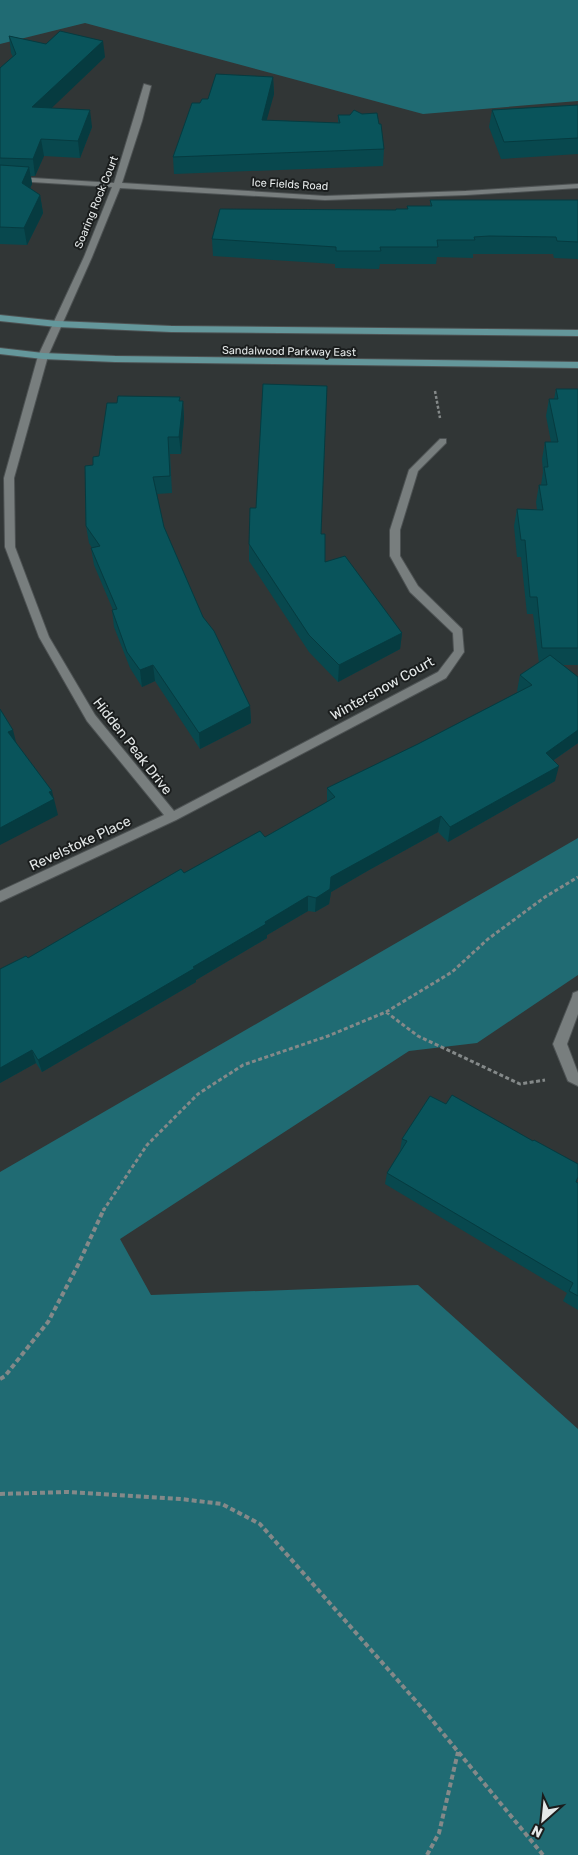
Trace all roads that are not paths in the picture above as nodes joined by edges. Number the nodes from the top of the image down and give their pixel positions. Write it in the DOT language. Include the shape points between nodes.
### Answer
graph roads {
  1 [pos="147,86"];
  2 [pos="0,178"];
  3 [pos="118,185"];
  4 [pos="578,186"];
  5 [pos="0,318"];
  6 [pos="57,324"];
  7 [pos="578,333"];
  8 [pos="0,351"];
  9 [pos="42,356"];
  10 [pos="578,365"];
  11 [pos="442,441"];
  12 [pos="172,816"];
  13 [pos="0,897"];
  14 [pos="578,997"];
  15 [pos="576,1078"];
  1 -- 3 [label="street, Soaring Rock Court"];
  2 -- 3 [label="street, Ice Fields Road"];
  3 -- 4 [label="street, Ice Fields Road" via="324,198"];
  3 -- 6 [label="street, Soaring Rock Court"];
  5 -- 6 [label="main road, Sandalwood Parkway East"];
  6 -- 7 [label="main road, Sandalwood Parkway East"];
  6 -- 9 [label="street, Hidden Peak Drive"];
  8 -- 9 [label="main road, Sandalwood Parkway East"];
  9 -- 10 [label="main road, Sandalwood Parkway East"];
  9 -- 12 [label="street, Hidden Peak Drive" via="9,478 10,547 44,637 91,718"];
  11 -- 12 [label="street, Wintersnow Court" via="414,470 395,530 395,556 414,589 458,632 459,652 442,675"];
  12 -- 13 [label="street, Revelstoke Place"];
  14 -- 15 [label="street" via="560,1044"];
}
